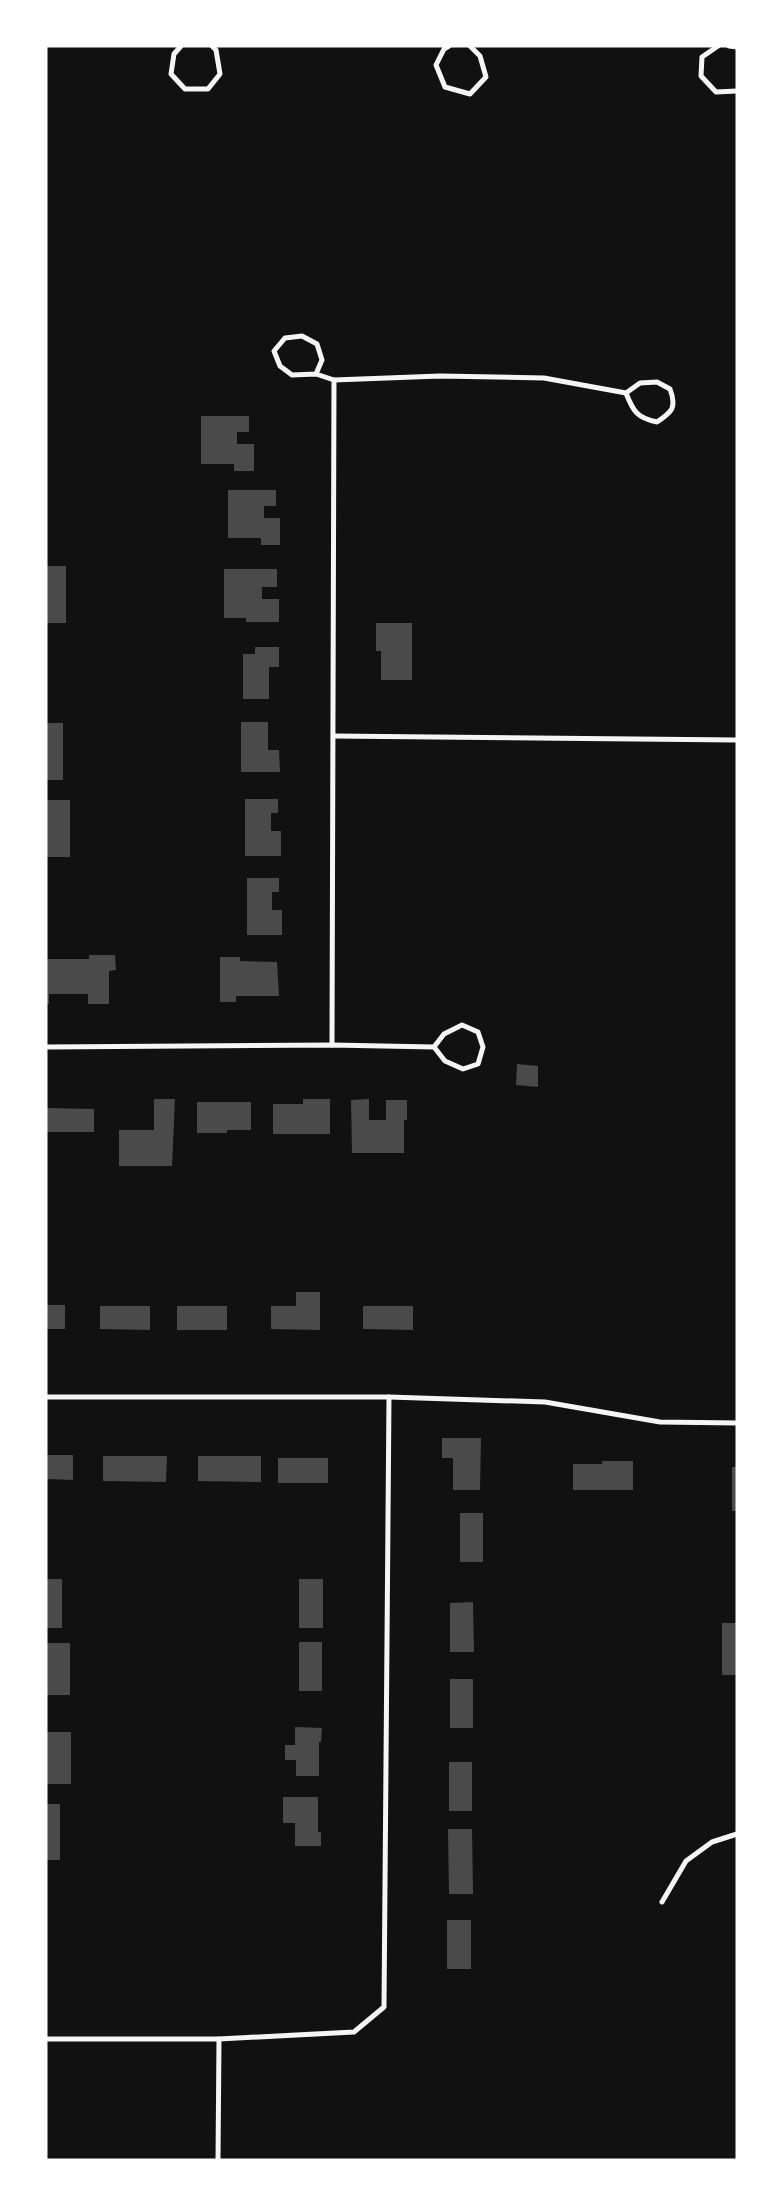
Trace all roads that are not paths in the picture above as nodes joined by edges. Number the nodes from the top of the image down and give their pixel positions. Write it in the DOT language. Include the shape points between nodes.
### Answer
graph roads {
  1 [pos="181,46"];
  2 [pos="212,46"];
  3 [pos="449,46"];
  4 [pos="470,46"];
  5 [pos="718,46"];
  6 [pos="729,46"];
  7 [pos="737,47"];
  8 [pos="737,91"];
  9 [pos="316,374"];
  10 [pos="334,380"];
  11 [pos="626,393"];
  12 [pos="334,736"];
  13 [pos="737,740"];
  14 [pos="332,1045"];
  15 [pos="46,1047"];
  16 [pos="434,1047"];
  17 [pos="46,1397"];
  18 [pos="389,1397"];
  19 [pos="737,1423"];
  20 [pos="737,1834"];
  21 [pos="662,1902"];
  22 [pos="46,2040"];
  23 [pos="219,2040"];
  24 [pos="218,2160"];
  1 -- 2 [label="street" via="174,54 172,74 185,89 208,89 220,74 216,50"];
  3 -- 4 [label="street" via="436,65 446,87 470,94 486,77 480,56"];
  5 -- 8 [label="street" via="702,57 701,76 716,92"];
  6 -- 7 [label="street"];
  9 -- 9 [label="street" via="322,360 317,344 302,336 285,338 274,351 280,366 292,375"];
  9 -- 10 [label="street"];
  10 -- 11 [label="street" via="440,376 544,378"];
  10 -- 12 [label="street"];
  11 -- 11 [label="street" via="640,383 656,382 670,389 674,401 670,413 657,422 642,419 631,406"];
  12 -- 13 [label="street"];
  12 -- 14 [label="street"];
  14 -- 15 [label="street"];
  14 -- 16 [label="street"];
  16 -- 16 [label="street" via="444,1034 462,1025 478,1032 483,1047 478,1064 463,1069 445,1061"];
  17 -- 18 [label="street"];
  18 -- 19 [label="street" via="545,1402 660,1422"];
  18 -- 23 [label="street" via="384,2007 354,2032"];
  20 -- 21 [label="street" via="712,1842 686,1861"];
  22 -- 23 [label="street"];
  23 -- 24 [label="street"];
}
